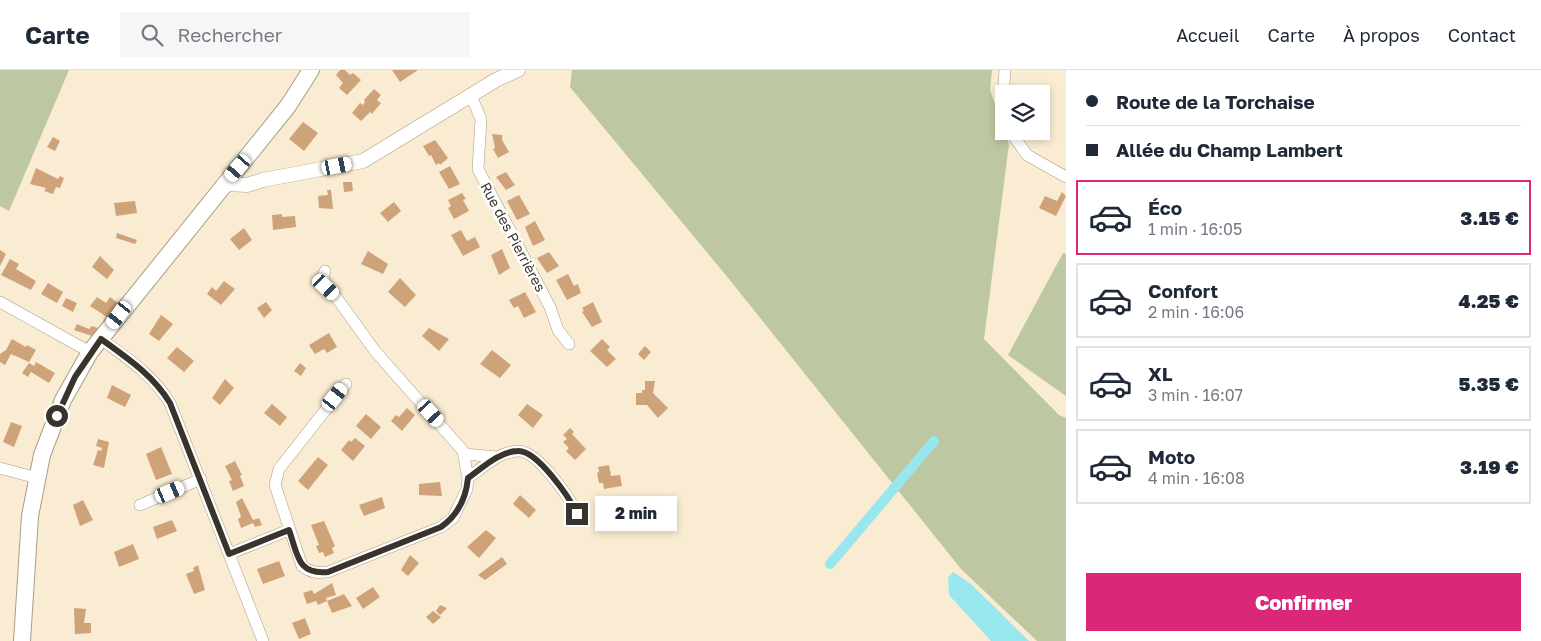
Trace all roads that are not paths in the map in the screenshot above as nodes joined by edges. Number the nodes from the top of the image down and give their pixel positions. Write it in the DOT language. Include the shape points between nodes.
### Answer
graph roads {
  1 [pos="311,70"];
  2 [pos="518,70"];
  3 [pos="1005,70"];
  4 [pos="1004,85"];
  5 [pos="471,96"];
  6 [pos="1016,140"];
  7 [pos="238,168"];
  8 [pos="1066,177"];
  9 [pos="263,180"];
  10 [pos="224,184"];
  11 [pos="325,271"];
  12 [pos="0,302"];
  13 [pos="101,339"];
  14 [pos="569,344"];
  15 [pos="90,352"];
  16 [pos="346,384"];
  17 [pos="464,454"];
  18 [pos="497,457"];
  19 [pos="0,468"];
  20 [pos="37,478"];
  21 [pos="468,478"];
  22 [pos="200,479"];
  23 [pos="140,504"];
  24 [pos="577,514"];
  25 [pos="289,530"];
  26 [pos="229,554"];
  27 [pos="22,641"];
  28 [pos="263,641"];
  1 -- 7 [label="main road" via="288,106"];
  2 -- 5 [label="street"];
  3 -- 4 [label="street"];
  5 -- 9 [label="street" via="363,161"];
  5 -- 14 [label="street, Rue des Pierrières" via="481,119 478,168 550,307 558,330"];
  6 -- 8 [label="street" via="1027,155"];
  7 -- 9 [label="street"];
  7 -- 10 [label="main road"];
  9 -- 10 [label="street" via="239,186"];
  10 -- 13 [label="main road"];
  11 -- 17 [label="street" via="326,287 375,351"];
  12 -- 15 [label="street"];
  13 -- 15 [label="main road"];
  13 -- 22 [label="street" via="131,360 162,390"];
  15 -- 20 [label="main road" via="63,400 50,431"];
  16 -- 25 [label="street" via="279,469 275,485"];
  17 -- 18 [label="street"];
  17 -- 21 [label="street"];
  18 -- 21 [label="street"];
  18 -- 24 [label="street" via="517,450 530,454 571,501"];
  19 -- 20 [label="street"];
  20 -- 27 [label="main road" via="27,547"];
  21 -- 25 [label="street" via="463,500 453,518 441,527 328,572 309,572 302,566"];
  22 -- 23 [label="street"];
  22 -- 26 [label="street"];
  25 -- 26 [label="street"];
  26 -- 28 [label="street"];
}
